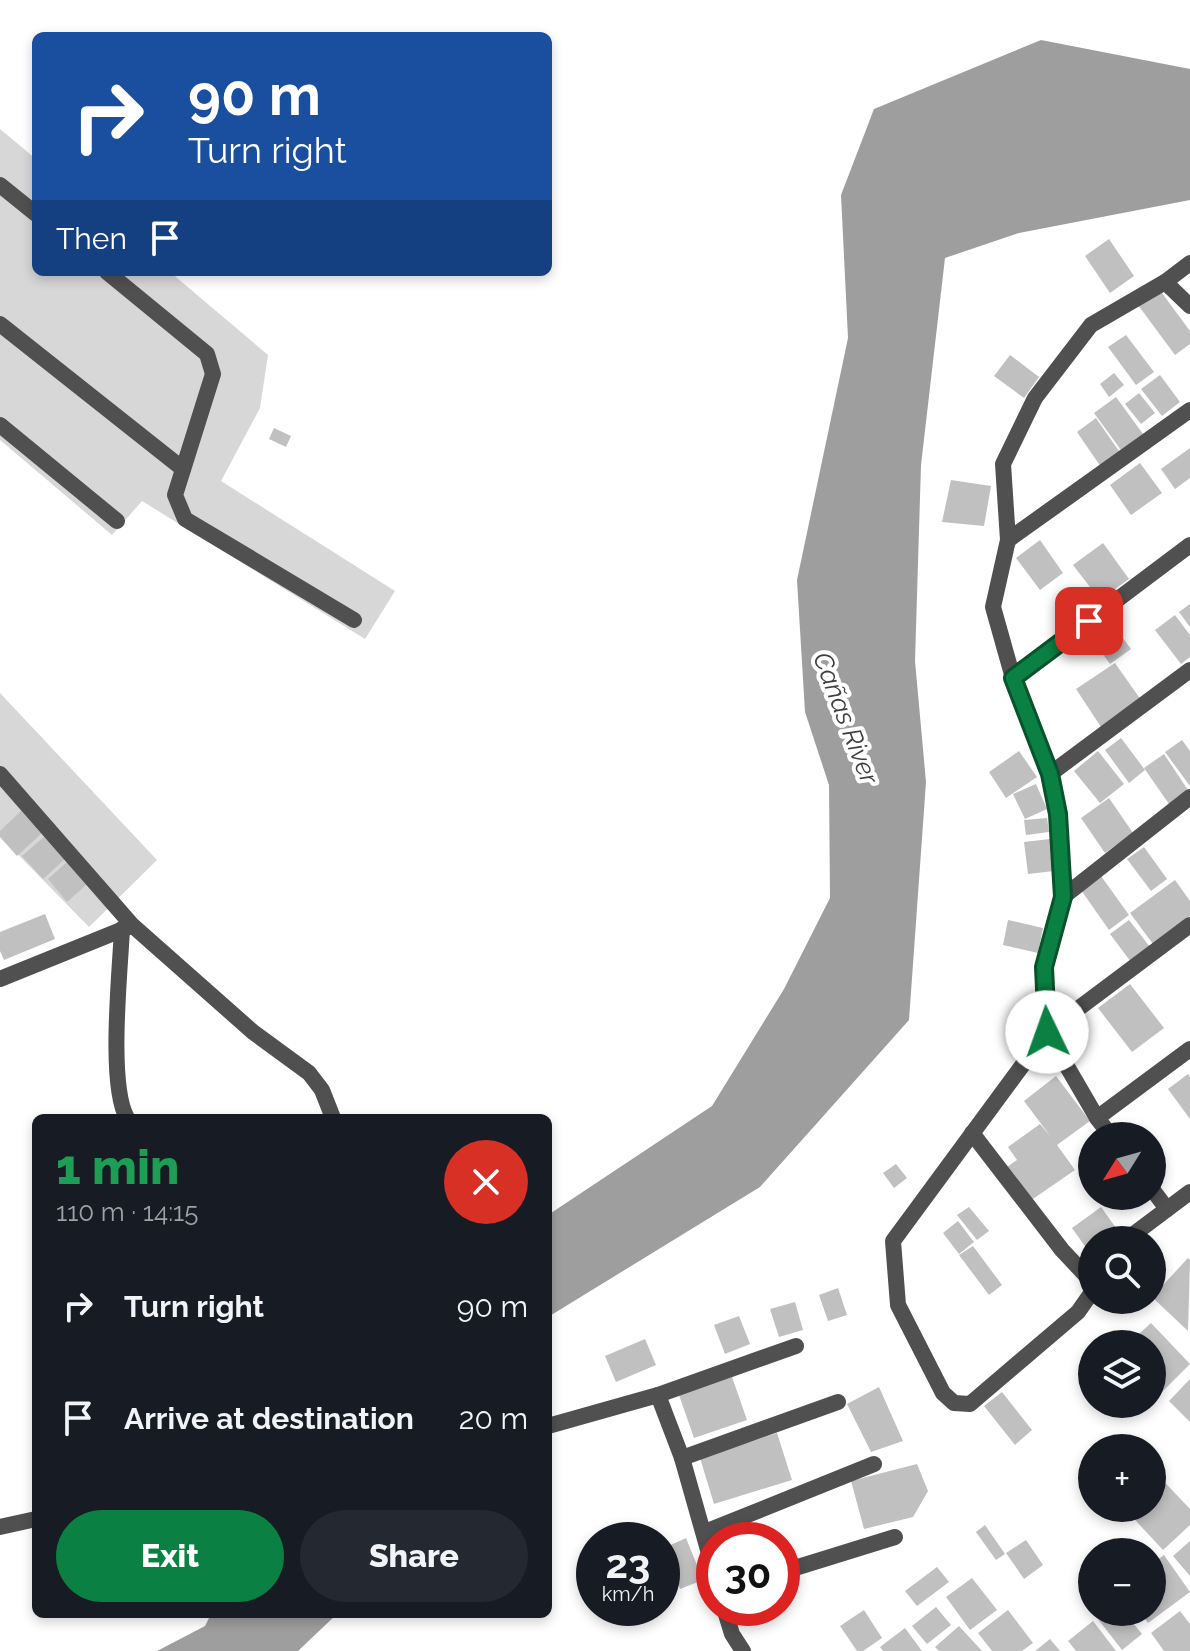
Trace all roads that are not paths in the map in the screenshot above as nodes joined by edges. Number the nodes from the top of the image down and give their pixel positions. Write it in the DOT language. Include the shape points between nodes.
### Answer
graph roads {
  1 [pos="0,185"];
  2 [pos="32,211"];
  3 [pos="1190,263"];
  4 [pos="112,276"];
  5 [pos="1165,282"];
  6 [pos="1190,306"];
  7 [pos="0,324"];
  8 [pos="1190,410"];
  9 [pos="0,425"];
  10 [pos="183,469"];
  11 [pos="117,521"];
  12 [pos="1008,540"];
  13 [pos="1190,545"];
  14 [pos="354,620"];
  15 [pos="1190,670"];
  16 [pos="1013,678"];
  17 [pos="0,774"];
  18 [pos="1050,774"];
  19 [pos="1190,797"];
  20 [pos="1063,897"];
  21 [pos="1190,925"];
  22 [pos="127,927"];
  23 [pos="0,979"];
  24 [pos="1047,1032"];
  25 [pos="1190,1049"];
  26 [pos="125,1114"];
  27 [pos="331,1114"];
  28 [pos="1097,1118"];
  29 [pos="1100,1122"];
  30 [pos="972,1133"];
  31 [pos="1190,1192"];
  32 [pos="1167,1209"];
  33 [pos="1145,1226"];
  34 [pos="1078,1267"];
  35 [pos="1078,1312"];
  36 [pos="796,1346"];
  37 [pos="658,1395"];
  38 [pos="838,1402"];
  39 [pos="552,1425"];
  40 [pos="682,1458"];
  41 [pos="874,1464"];
  42 [pos="32,1520"];
  43 [pos="702,1522"];
  44 [pos="730,1522"];
  45 [pos="0,1527"];
  46 [pos="895,1537"];
  47 [pos="800,1566"];
  48 [pos="730,1626"];
  49 [pos="743,1651"];
  1 -- 2 [label="street"];
  3 -- 5 [label="street"];
  4 -- 10 [label="street" via="207,354 213,374"];
  5 -- 6 [label="street"];
  5 -- 12 [label="street" via="1091,325 1035,398 1003,464"];
  7 -- 10 [label="street"];
  8 -- 12 [label="street"];
  9 -- 11 [label="street"];
  10 -- 14 [label="street" via="175,495 185,519"];
  12 -- 16 [label="street" via="993,607"];
  13 -- 16 [label="street"];
  15 -- 18 [label="street"];
  16 -- 18 [label="street"];
  17 -- 22 [label="street"];
  18 -- 20 [label="street"];
  19 -- 20 [label="street"];
  20 -- 24 [label="street" via="1044,967"];
  21 -- 24 [label="street"];
  22 -- 23 [label="street"];
  22 -- 26 [label="street" via="117,1043 119,1105"];
  22 -- 27 [label="street" via="309,1073"];
  24 -- 28 [label="street"];
  24 -- 30 [label="street"];
  25 -- 28 [label="street"];
  28 -- 29 [label="street"];
  30 -- 34 [label="street"];
  30 -- 35 [label="street" via="893,1241 898,1305 943,1393 954,1403 970,1404"];
  31 -- 32 [label="street"];
  32 -- 33 [label="street"];
  36 -- 37 [label="street"];
  37 -- 39 [label="street"];
  37 -- 40 [label="street"];
  38 -- 40 [label="street"];
  40 -- 43 [label="street"];
  41 -- 44 [label="street"];
  42 -- 45 [label="street"];
  46 -- 47 [label="street"];
  48 -- 49 [label="street"];
}
